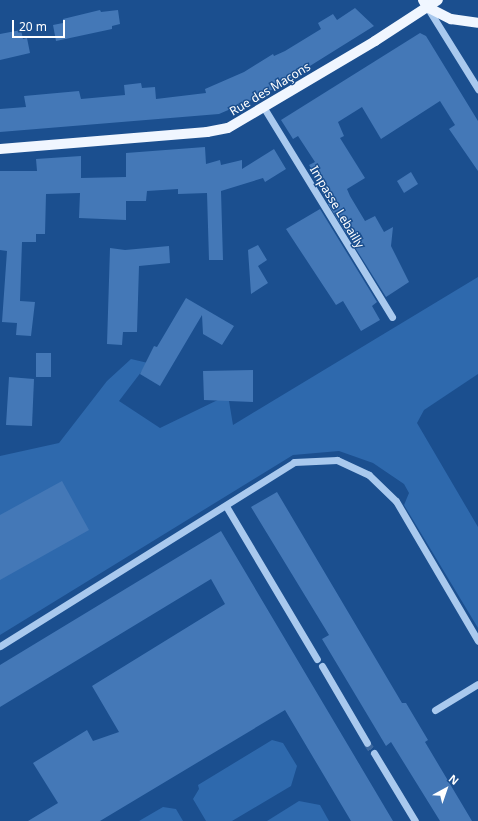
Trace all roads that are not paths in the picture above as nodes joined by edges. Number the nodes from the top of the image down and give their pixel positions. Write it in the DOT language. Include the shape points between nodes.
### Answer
graph roads {
  1 [pos="438,0"];
  2 [pos="425,4"];
  3 [pos="478,23"];
  4 [pos="478,89"];
  5 [pos="264,108"];
  6 [pos="0,148"];
  7 [pos="392,317"];
  8 [pos="226,506"];
  9 [pos="478,641"];
  10 [pos="0,646"];
  11 [pos="317,658"];
  12 [pos="322,666"];
  13 [pos="478,684"];
  14 [pos="435,710"];
  15 [pos="367,742"];
  16 [pos="374,753"];
  17 [pos="415,821"];
  1 -- 2 [label="main road, Rue des Maçons"];
  2 -- 3 [label="main road" via="451,19"];
  2 -- 4 [label="street"];
  2 -- 5 [label="main road, Rue des Maçons"];
  5 -- 6 [label="main road, Rue des Maçons" via="237,124 207,132"];
  5 -- 7 [label="street, Impasse Lebailly"];
  8 -- 9 [label="street" via="294,462 338,460 369,475 396,502"];
  8 -- 10 [label="street"];
  8 -- 11 [label="street"];
  12 -- 15 [label="street"];
  13 -- 14 [label="street"];
  16 -- 17 [label="street"];
}
